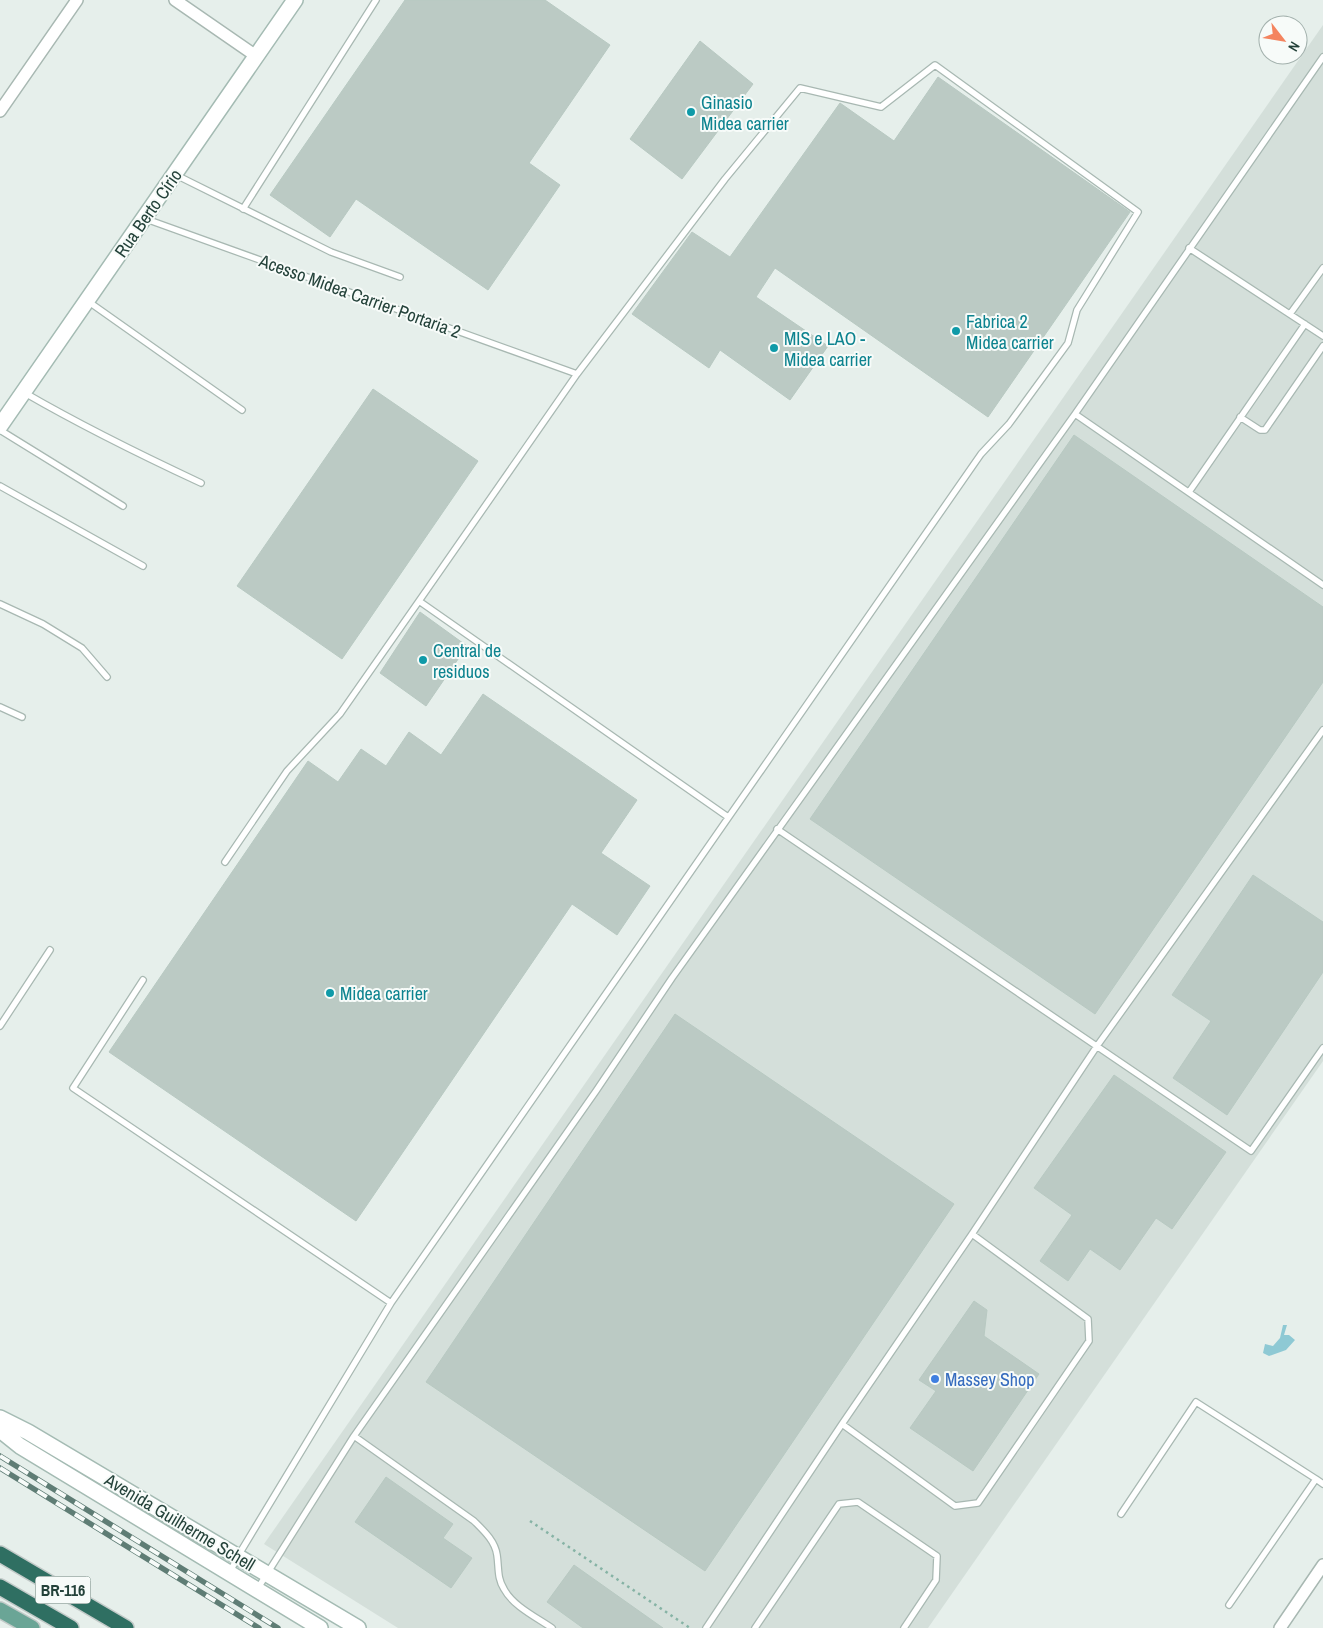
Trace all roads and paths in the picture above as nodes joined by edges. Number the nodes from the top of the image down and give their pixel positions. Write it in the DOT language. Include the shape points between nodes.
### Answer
graph roads {
  1 [pos="77,0"];
  2 [pos="175,0"];
  3 [pos="295,0"];
  4 [pos="376,0"];
  5 [pos="256,56"];
  6 [pos="1323,57"];
  7 [pos="0,111"];
  8 [pos="174,174"];
  9 [pos="244,209"];
  10 [pos="144,219"];
  11 [pos="1189,248"];
  12 [pos="1323,268"];
  13 [pos="400,277"];
  14 [pos="87,300"];
  15 [pos="1290,314"];
  16 [pos="1305,324"];
  17 [pos="1323,336"];
  18 [pos="1323,346"];
  19 [pos="577,374"];
  20 [pos="24,392"];
  21 [pos="242,410"];
  22 [pos="1075,414"];
  23 [pos="1240,417"];
  24 [pos="0,426"];
  25 [pos="0,430"];
  26 [pos="201,483"];
  27 [pos="0,486"];
  28 [pos="1189,492"];
  29 [pos="123,506"];
  30 [pos="143,566"];
  31 [pos="1323,585"];
  32 [pos="419,602"];
  33 [pos="0,604"];
  34 [pos="107,677"];
  35 [pos="0,707"];
  36 [pos="22,717"];
  37 [pos="1323,730"];
  38 [pos="728,817"];
  39 [pos="777,829"];
  40 [pos="225,862"];
  41 [pos="50,950"];
  42 [pos="144,980"];
  43 [pos="0,1026"];
  44 [pos="1097,1046"];
  45 [pos="1323,1048"];
  46 [pos="972,1234"];
  47 [pos="391,1303"];
  48 [pos="0,1418"];
  49 [pos="842,1424"];
  50 [pos="0,1430"];
  51 [pos="354,1436"];
  52 [pos="1316,1480"];
  53 [pos="1323,1484"];
  54 [pos="1121,1514"];
  55 [pos="530,1522"];
  56 [pos="0,1554"];
  57 [pos="238,1556"];
  58 [pos="1323,1565"];
  59 [pos="266,1572"];
  60 [pos="229,1573"];
  61 [pos="0,1587"];
  62 [pos="256,1590"];
  63 [pos="1229,1605"];
  64 [pos="0,1610"];
  65 [pos="32,1628"];
  66 [pos="71,1628"];
  67 [pos="126,1628"];
  68 [pos="320,1628"];
  69 [pos="358,1628"];
  70 [pos="552,1628"];
  71 [pos="690,1628"];
  72 [pos="706,1628"];
  73 [pos="755,1628"];
  74 [pos="904,1628"];
  75 [pos="1280,1628"];
  1 -- 7 [label="street"];
  2 -- 5 [label="street"];
  3 -- 5 [label="main road, Rua Berto Círio"];
  4 -- 9 [label="lane"];
  5 -- 8 [label="main road, Rua Berto Círio"];
  6 -- 11 [label="lane"];
  8 -- 9 [label="lane"];
  8 -- 10 [label="main road, Rua Berto Círio"];
  9 -- 13 [label="lane" via="331,252"];
  10 -- 14 [label="main road, Rua Berto Círio"];
  10 -- 19 [label="lane, Acesso Midea Carrier Portaria 2"];
  11 -- 15 [label="lane"];
  11 -- 22 [label="lane"];
  12 -- 15 [label="lane"];
  14 -- 20 [label="main road, Rua Berto Círio"];
  14 -- 21 [label="lane"];
  15 -- 16 [label="lane"];
  16 -- 17 [label="lane"];
  16 -- 23 [label="lane"];
  18 -- 23 [label="lane" via="1265,430"];
  19 -- 32 [label="lane"];
  19 -- 38 [label="lane" via="725,179 800,88 881,107 935,65 1138,212 1077,310 1068,343 1009,424 981,454"];
  20 -- 24 [label="main road, Rua Berto Círio"];
  20 -- 26 [label="lane"];
  22 -- 28 [label="lane"];
  22 -- 39 [label="lane"];
  23 -- 28 [label="lane"];
  25 -- 29 [label="lane"];
  27 -- 30 [label="lane"];
  28 -- 31 [label="lane"];
  32 -- 38 [label="lane"];
  32 -- 40 [label="lane" via="340,714 287,771"];
  33 -- 34 [label="lane" via="43,624 82,648"];
  35 -- 36 [label="lane"];
  37 -- 44 [label="lane"];
  38 -- 47 [label="lane"];
  39 -- 44 [label="lane"];
  39 -- 51 [label="lane"];
  41 -- 43 [label="lane"];
  42 -- 47 [label="lane" via="73,1088"];
  44 -- 45 [label="lane" via="1251,1151"];
  44 -- 46 [label="lane"];
  46 -- 49 [label="lane"];
  46 -- 49 [label="lane" via="1088,1319 1089,1341 978,1503 955,1506"];
  47 -- 57 [label="lane"];
  48 -- 57 [label="main road, Avenida Guilherme Schell"];
  49 -- 72 [label="lane"];
  50 -- 60 [label="main road, Avenida Guilherme Schell" via="20,1446"];
  51 -- 59 [label="lane"];
  51 -- 70 [label="lane" via="474,1521 493,1543 498,1577 504,1591 514,1602"];
  52 -- 53 [label="lane"];
  52 -- 54 [label="lane" via="1196,1402"];
  52 -- 63 [label="lane"];
  55 -- 71 [label="path"];
  56 -- 67 [label="highway, BR-116"];
  57 -- 59 [label="main road, Avenida Guilherme Schell"];
  57 -- 60 [label="lane"];
  58 -- 75 [label="street"];
  59 -- 62 [label="lane"];
  59 -- 69 [label="main road, Avenida Guilherme Schell"];
  60 -- 62 [label="main road, Avenida Guilherme Schell"];
  61 -- 66 [label="highway, BR-116"];
  62 -- 68 [label="main road, Avenida Guilherme Schell"];
  64 -- 65 [label="main road"];
  73 -- 74 [label="lane" via="839,1504 858,1502 937,1556 936,1580"];
}
